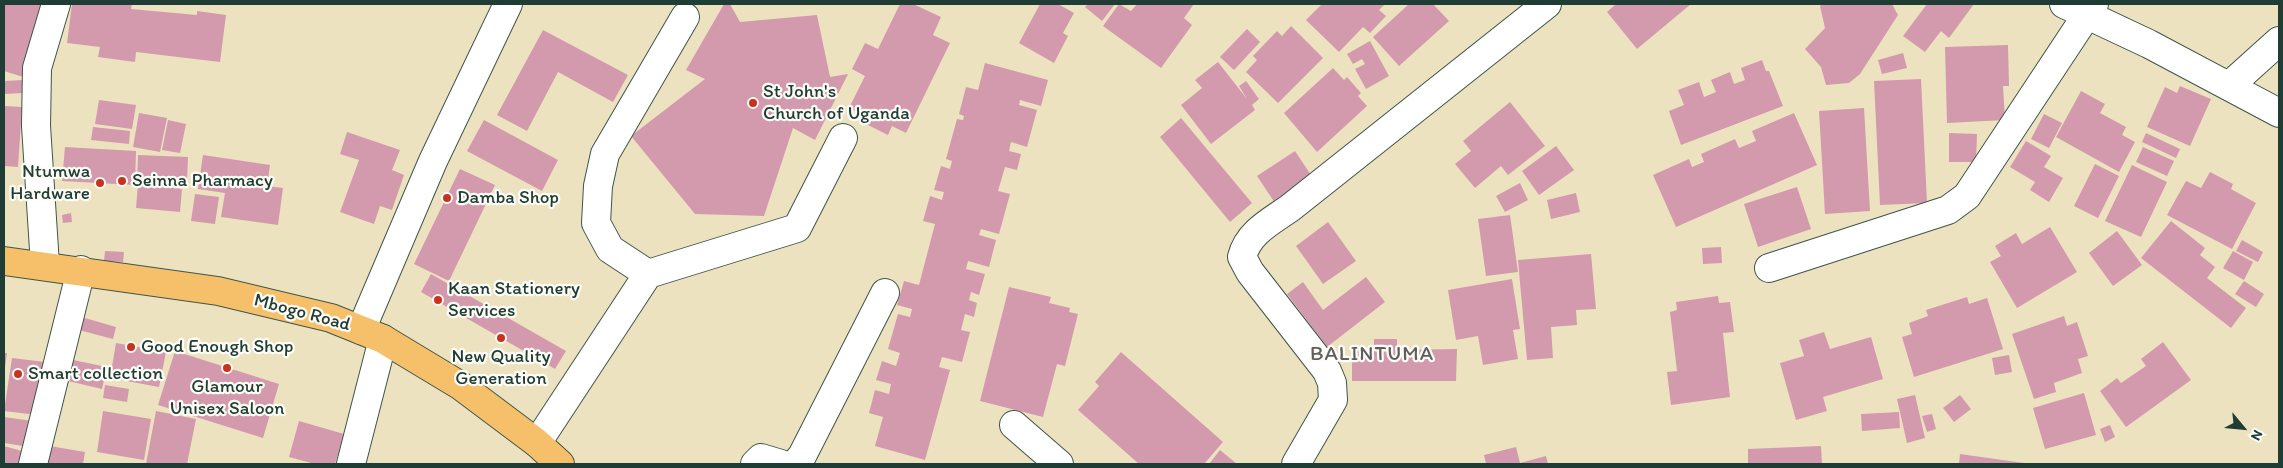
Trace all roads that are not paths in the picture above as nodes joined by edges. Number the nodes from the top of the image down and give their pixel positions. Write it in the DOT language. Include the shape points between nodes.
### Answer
graph roads {
  1 [pos="56,4"];
  2 [pos="508,4"];
  3 [pos="1547,4"];
  4 [pos="2081,7"];
  5 [pos="684,17"];
  6 [pos="2279,41"];
  7 [pos="2230,86"];
  8 [pos="2279,113"];
  9 [pos="842,138"];
  10 [pos="4,261"];
  11 [pos="45,266"];
  12 [pos="1768,268"];
  13 [pos="81,270"];
  14 [pos="648,274"];
  15 [pos="885,293"];
  16 [pos="372,335"];
  17 [pos="1014,425"];
  18 [pos="537,443"];
  19 [pos="33,464"];
  20 [pos="351,464"];
  21 [pos="560,464"];
  22 [pos="754,464"];
  23 [pos="781,464"];
  24 [pos="795,464"];
  25 [pos="1059,464"];
  26 [pos="1296,464"];
  1 -- 11 [label="street" via="38,68 36,126"];
  2 -- 16 [label="street" via="433,161"];
  3 -- 26 [label="street" via="1245,244 1242,257 1250,272 1327,371 1332,383 1333,400"];
  4 -- 7 [label="street"];
  4 -- 12 [label="street" via="1967,196 1948,210"];
  5 -- 14 [label="street" via="605,154 598,186 596,223 610,249"];
  6 -- 7 [label="street"];
  7 -- 8 [label="street"];
  9 -- 14 [label="street" via="798,228"];
  10 -- 11 [label="main road, Mbogo Road"];
  11 -- 13 [label="main road, Mbogo Road"];
  13 -- 16 [label="main road, Mbogo Road" via="218,291 331,318"];
  13 -- 19 [label="street"];
  14 -- 18 [label="street"];
  15 -- 24 [label="street"];
  16 -- 18 [label="main road, Mbogo Road" via="461,386"];
  16 -- 20 [label="street"];
  17 -- 25 [label="street"];
  18 -- 21 [label="main road, Mbogo Road"];
  22 -- 23 [label="street" via="761,458"];
}
